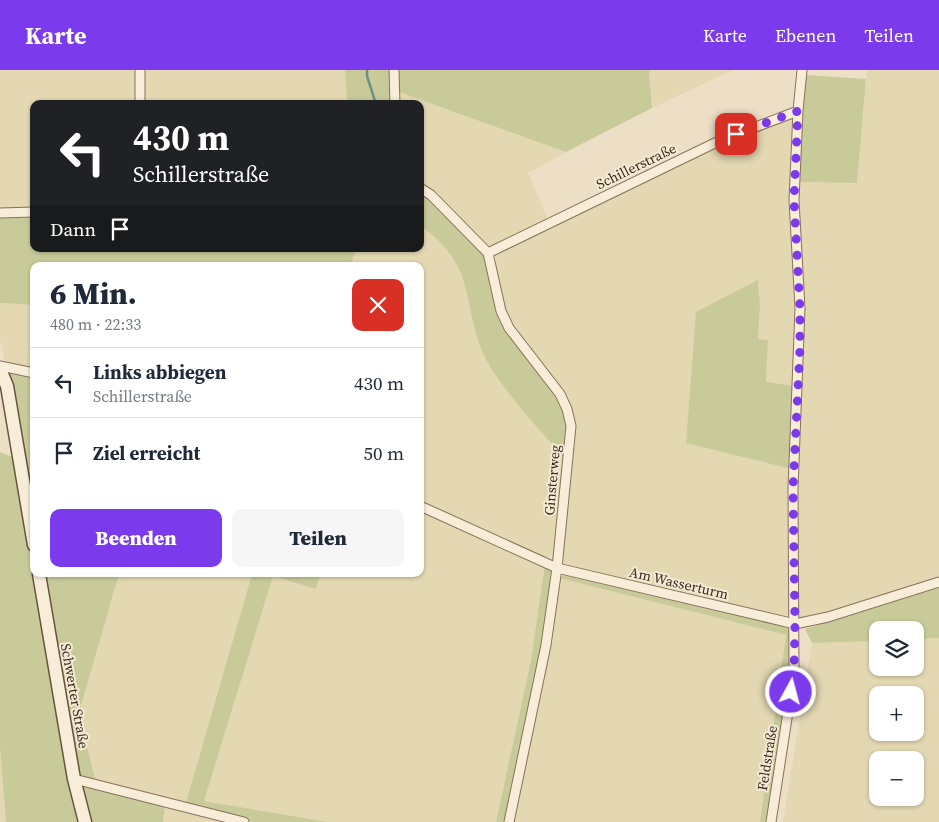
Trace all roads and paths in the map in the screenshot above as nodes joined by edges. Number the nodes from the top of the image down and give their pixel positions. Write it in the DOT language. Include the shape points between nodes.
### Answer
graph roads {
  1 [pos="140,70"];
  2 [pos="394,70"];
  3 [pos="802,70"];
  4 [pos="140,100"];
  5 [pos="395,100"];
  6 [pos="798,111"];
  7 [pos="424,191"];
  8 [pos="30,212"];
  9 [pos="0,213"];
  10 [pos="488,253"];
  11 [pos="0,368"];
  12 [pos="30,372"];
  13 [pos="424,508"];
  14 [pos="30,522"];
  15 [pos="557,568"];
  16 [pos="40,577"];
  17 [pos="939,582"];
  18 [pos="795,624"];
  19 [pos="74,779"];
  20 [pos="85,822"];
  21 [pos="244,822"];
  22 [pos="509,822"];
  23 [pos="771,822"];
  1 -- 4 [label="street"];
  2 -- 5 [label="street"];
  3 -- 6 [label="street, Feldstraße"];
  6 -- 10 [label="street, Schillerstraße" via="721,140"];
  6 -- 18 [label="street, Feldstraße" via="794,200 800,324 793,488"];
  7 -- 10 [label="street"];
  8 -- 9 [label="street"];
  10 -- 15 [label="street, Ginsterweg" via="501,311 509,328 560,394 571,426"];
  11 -- 12 [label="street"];
  11 -- 14 [label="main road"];
  13 -- 15 [label="street, Am Wasserturm"];
  15 -- 18 [label="street, Am Wasserturm"];
  15 -- 22 [label="street, Ginsterweg" via="546,645"];
  16 -- 19 [label="main road, Schwerter Straße"];
  17 -- 18 [label="street, Am Wasserturm" via="828,617"];
  18 -- 23 [label="street, Feldstraße" via="794,673"];
  19 -- 20 [label="main road, Schwerter Straße"];
  19 -- 21 [label="street"];
}
